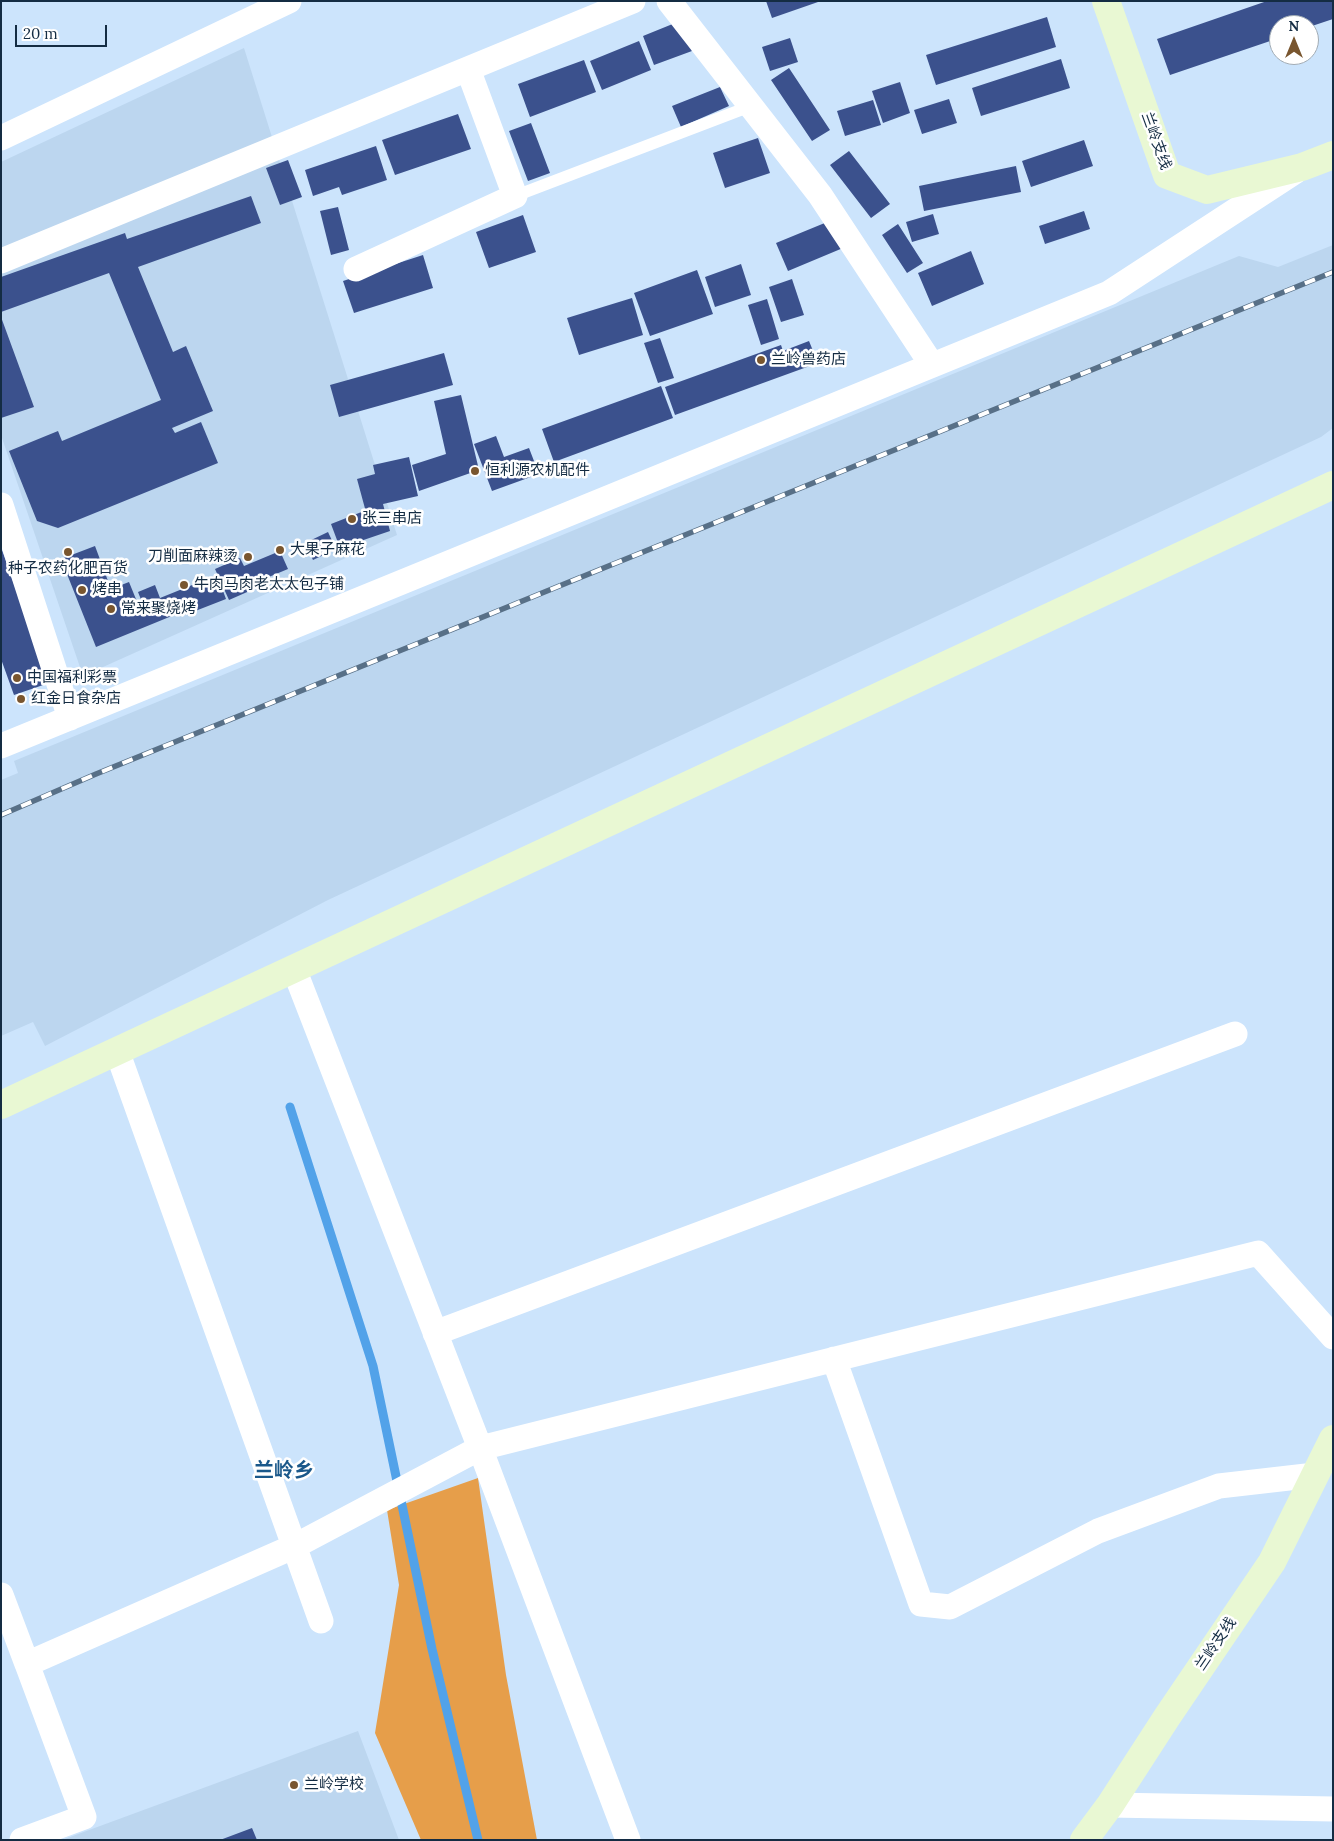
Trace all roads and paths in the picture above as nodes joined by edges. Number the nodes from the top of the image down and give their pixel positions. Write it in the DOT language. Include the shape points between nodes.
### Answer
graph roads {
  1 [pos="289,1"];
  2 [pos="633,1"];
  3 [pos="669,1"];
  4 [pos="1106,1"];
  5 [pos="468,69"];
  6 [pos="751,106"];
  7 [pos="1,138"];
  8 [pos="1333,155"];
  9 [pos="1302,167"];
  10 [pos="514,196"];
  11 [pos="1,262"];
  12 [pos="356,269"];
  13 [pos="932,365"];
  14 [pos="1333,485"];
  15 [pos="1,505"];
  16 [pos="70,718"];
  17 [pos="1,746"];
  18 [pos="294,969"];
  19 [pos="1235,1034"];
  20 [pos="117,1051"];
  21 [pos="1,1105"];
  22 [pos="435,1333"];
  23 [pos="1333,1337"];
  24 [pos="834,1360"];
  25 [pos="1333,1439"];
  26 [pos="480,1448"];
  27 [pos="1315,1475"];
  28 [pos="295,1546"];
  29 [pos="1,1595"];
  30 [pos="321,1621"];
  31 [pos="27,1664"];
  32 [pos="1110,1805"];
  33 [pos="1333,1809"];
  34 [pos="22,1840"];
  35 [pos="628,1840"];
  36 [pos="1084,1840"];
  1 -- 7 [label="street"];
  2 -- 5 [label="street"];
  3 -- 6 [label="street"];
  4 -- 9 [label="street, 兰岭支线" via="1167,176 1208,190"];
  5 -- 10 [label="street"];
  5 -- 11 [label="street"];
  6 -- 10 [label="lane"];
  6 -- 13 [label="street" via="820,195"];
  8 -- 9 [label="street, 兰岭支线"];
  9 -- 13 [label="street" via="1109,293"];
  10 -- 12 [label="street"];
  13 -- 16 [label="street"];
  14 -- 18 [label="street"];
  15 -- 16 [label="street"];
  16 -- 17 [label="street"];
  18 -- 20 [label="street"];
  18 -- 22 [label="street"];
  19 -- 22 [label="street"];
  20 -- 21 [label="street"];
  20 -- 28 [label="street"];
  22 -- 26 [label="street"];
  23 -- 24 [label="street" via="1258,1253"];
  24 -- 26 [label="street"];
  24 -- 27 [label="street" via="921,1604 950,1607 1098,1531 1220,1486"];
  25 -- 27 [label="street, 兰岭支线"];
  26 -- 28 [label="street"];
  26 -- 35 [label="street"];
  27 -- 32 [label="street, 兰岭支线" via="1272,1562"];
  28 -- 30 [label="street"];
  28 -- 31 [label="street"];
  29 -- 31 [label="street"];
  31 -- 34 [label="street" via="84,1817"];
  32 -- 33 [label="street"];
  32 -- 36 [label="street, 兰岭支线"];
}
